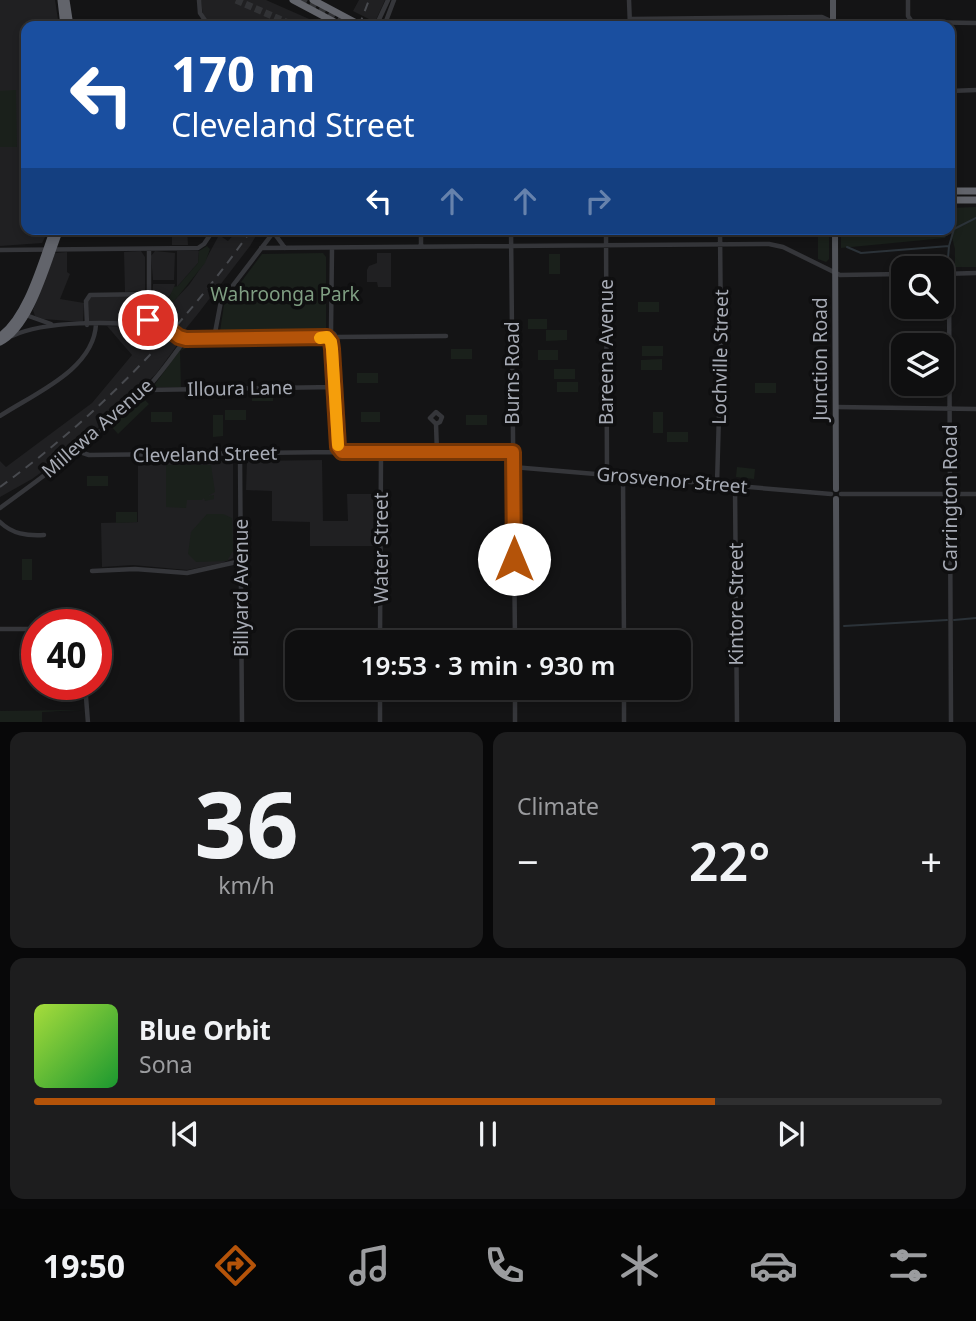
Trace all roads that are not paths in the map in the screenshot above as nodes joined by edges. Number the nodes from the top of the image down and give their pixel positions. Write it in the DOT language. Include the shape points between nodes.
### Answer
graph roads {
  1 [pos="61,0"];
  2 [pos="66,0"];
  3 [pos="199,0"];
  4 [pos="293,0"];
  5 [pos="313,0"];
  6 [pos="388,0"];
  7 [pos="394,0"];
  8 [pos="629,0"];
  9 [pos="833,0"];
  10 [pos="908,0"];
  11 [pos="833,12"];
  12 [pos="822,17"];
  13 [pos="630,19"];
  14 [pos="63,21"];
  15 [pos="69,21"];
  16 [pos="206,21"];
  17 [pos="333,21"];
  18 [pos="353,21"];
  19 [pos="379,21"];
  20 [pos="386,21"];
  21 [pos="828,21"];
  22 [pos="833,21"];
  23 [pos="913,21"];
  24 [pos="955,23"];
  25 [pos="976,23"];
  26 [pos="976,90"];
  27 [pos="955,91"];
  28 [pos="955,191"];
  29 [pos="976,191"];
  30 [pos="955,200"];
  31 [pos="976,200"];
  32 [pos="52,235"];
  33 [pos="57,235"];
  34 [pos="210,235"];
  35 [pos="272,235"];
  36 [pos="277,235"];
  37 [pos="421,235"];
  38 [pos="511,235"];
  39 [pos="606,235"];
  40 [pos="720,235"];
  41 [pos="835,235"];
  42 [pos="606,244"];
  43 [pos="720,244"];
  44 [pos="421,246"];
  45 [pos="512,246"];
  46 [pos="332,247"];
  47 [pos="261,248"];
  48 [pos="285,248"];
  49 [pos="49,249"];
  50 [pos="149,249"];
  51 [pos="0,250"];
  52 [pos="835,273"];
  53 [pos="976,273"];
  54 [pos="891,274"];
  55 [pos="954,274"];
  56 [pos="150,293"];
  57 [pos="150,303"];
  58 [pos="24,314"];
  59 [pos="149,317"];
  60 [pos="158,319"];
  61 [pos="949,319"];
  62 [pos="139,323"];
  63 [pos="96,324"];
  64 [pos="55,325"];
  65 [pos="87,325"];
  66 [pos="150,325"];
  67 [pos="446,336"];
  68 [pos="329,337"];
  69 [pos="214,338"];
  70 [pos="186,339"];
  71 [pos="2,340"];
  72 [pos="335,387"];
  73 [pos="145,390"];
  74 [pos="836,407"];
  75 [pos="950,409"];
  76 [pos="976,409"];
  77 [pos="0,416"];
  78 [pos="436,424"];
  79 [pos="77,451"];
  80 [pos="338,451"];
  81 [pos="513,452"];
  82 [pos="381,453"];
  83 [pos="437,453"];
  84 [pos="240,454"];
  85 [pos="513,467"];
  86 [pos="607,475"];
  87 [pos="623,476"];
  88 [pos="717,484"];
  89 [pos="735,486"];
  90 [pos="836,494"];
  91 [pos="950,494"];
  92 [pos="976,494"];
  93 [pos="0,508"];
  94 [pos="0,522"];
  95 [pos="44,536"];
  96 [pos="241,561"];
  97 [pos="92,571"];
  98 [pos="0,629"];
  99 [pos="21,629"];
  100 [pos="380,630"];
  101 [pos="515,630"];
  102 [pos="624,630"];
  103 [pos="86,700"];
  104 [pos="380,700"];
  105 [pos="515,700"];
  106 [pos="624,700"];
  107 [pos="88,722"];
  108 [pos="242,722"];
  109 [pos="380,722"];
  110 [pos="515,722"];
  111 [pos="624,722"];
  112 [pos="737,722"];
  113 [pos="837,722"];
  114 [pos="951,722"];
  1 -- 14 [label="highway"];
  2 -- 15 [label="highway"];
  3 -- 16 [label="street"];
  4 -- 17 [label="highway"];
  5 -- 18 [label="highway"];
  6 -- 19 [label="street"];
  7 -- 20 [label="street"];
  8 -- 13 [label="street"];
  9 -- 11 [label="main road"];
  10 -- 23 [label="street" via="908,16"];
  11 -- 12 [label="street"];
  11 -- 22 [label="main road"];
  12 -- 13 [label="street"];
  12 -- 21 [label="street"];
  24 -- 25 [label="street"];
  26 -- 27 [label="street"];
  28 -- 29 [label="highway"];
  30 -- 31 [label="highway"];
  32 -- 49 [label="highway"];
  33 -- 49 [label="highway"];
  34 -- 50 [label="street" via="198,248"];
  35 -- 47 [label="street"];
  36 -- 48 [label="street"];
  37 -- 44 [label="street"];
  38 -- 45 [label="street, Burns Road"];
  39 -- 42 [label="street, Bareena Avenue"];
  40 -- 43 [label="street, Lochville Street"];
  41 -- 52 [label="main road, Junction Road"];
  42 -- 43 [label="street"];
  42 -- 45 [label="street"];
  42 -- 86 [label="street, Bareena Avenue"];
  43 -- 52 [label="street" via="777,245"];
  43 -- 88 [label="street, Lochville Street"];
  44 -- 45 [label="street"];
  44 -- 46 [label="street"];
  45 -- 81 [label="street, Burns Road"];
  46 -- 48 [label="street"];
  46 -- 68 [label="street"];
  47 -- 48 [label="street"];
  47 -- 69 [label="street" via="221,301"];
  49 -- 50 [label="street"];
  49 -- 51 [label="street"];
  49 -- 58 [label="highway"];
  50 -- 56 [label="street"];
  52 -- 54 [label="street"];
  52 -- 74 [label="main road, Junction Road"];
  53 -- 55 [label="street"];
  56 -- 57 [label="street"];
  56 -- 65 [label="street" via="90,295"];
  57 -- 59 [label="street"];
  57 -- 60 [label="street"];
  58 -- 64 [label="street"];
  58 -- 71 [label="highway" via="16,331"];
  59 -- 60 [label="street"];
  59 -- 62 [label="street"];
  59 -- 66 [label="street"];
  60 -- 66 [label="street" via="156,325"];
  60 -- 70 [label="street, bridge"];
  61 -- 75 [label="street, Carrington Road"];
  62 -- 63 [label="street"];
  62 -- 66 [label="street"];
  63 -- 65 [label="street"];
  63 -- 77 [label="street" via="94,339 64,377"];
  64 -- 65 [label="street"];
  64 -- 71 [label="street" via="28,329"];
  67 -- 68 [label="street"];
  68 -- 69 [label="street"];
  68 -- 72 [label="street"];
  69 -- 70 [label="street"];
  70 -- 73 [label="street, Millewa Avenue"];
  72 -- 73 [label="street, Illoura Lane"];
  72 -- 80 [label="street"];
  73 -- 79 [label="street, Millewa Avenue"];
  74 -- 75 [label="street"];
  74 -- 90 [label="main road, Junction Road"];
  75 -- 76 [label="street"];
  75 -- 91 [label="street, Carrington Road"];
  78 -- 83 [label="street"];
  79 -- 84 [label="street, Cleveland Street" via="89,455"];
  79 -- 93 [label="street, Millewa Avenue"];
  80 -- 82 [label="street, Cleveland Street"];
  80 -- 84 [label="street, Cleveland Street"];
  81 -- 83 [label="street, Cleveland Street"];
  81 -- 85 [label="street, Burns Road"];
  82 -- 83 [label="street, Cleveland Street"];
  82 -- 100 [label="street, Water Street"];
  84 -- 96 [label="street, Billyard Avenue"];
  85 -- 86 [label="street, Grosvenor Street"];
  85 -- 101 [label="street, Burns Road"];
  86 -- 87 [label="street, Grosvenor Street"];
  87 -- 88 [label="street, Grosvenor Street"];
  87 -- 102 [label="street"];
  88 -- 89 [label="street, Grosvenor Street"];
  89 -- 90 [label="street, Grosvenor Street"];
  89 -- 112 [label="street, Kintore Street"];
  90 -- 91 [label="street, Grosvenor Street"];
  90 -- 113 [label="main road, Junction Road"];
  91 -- 92 [label="street, Grosvenor Street"];
  91 -- 114 [label="street, Carrington Road"];
  94 -- 95 [label="street" via="27,536"];
  96 -- 97 [label="street" via="187,573"];
  96 -- 108 [label="street, Billyard Avenue"];
  98 -- 99 [label="street"];
  103 -- 107 [label="street"];
  104 -- 109 [label="street"];
  105 -- 110 [label="street"];
  106 -- 111 [label="street"];
}
